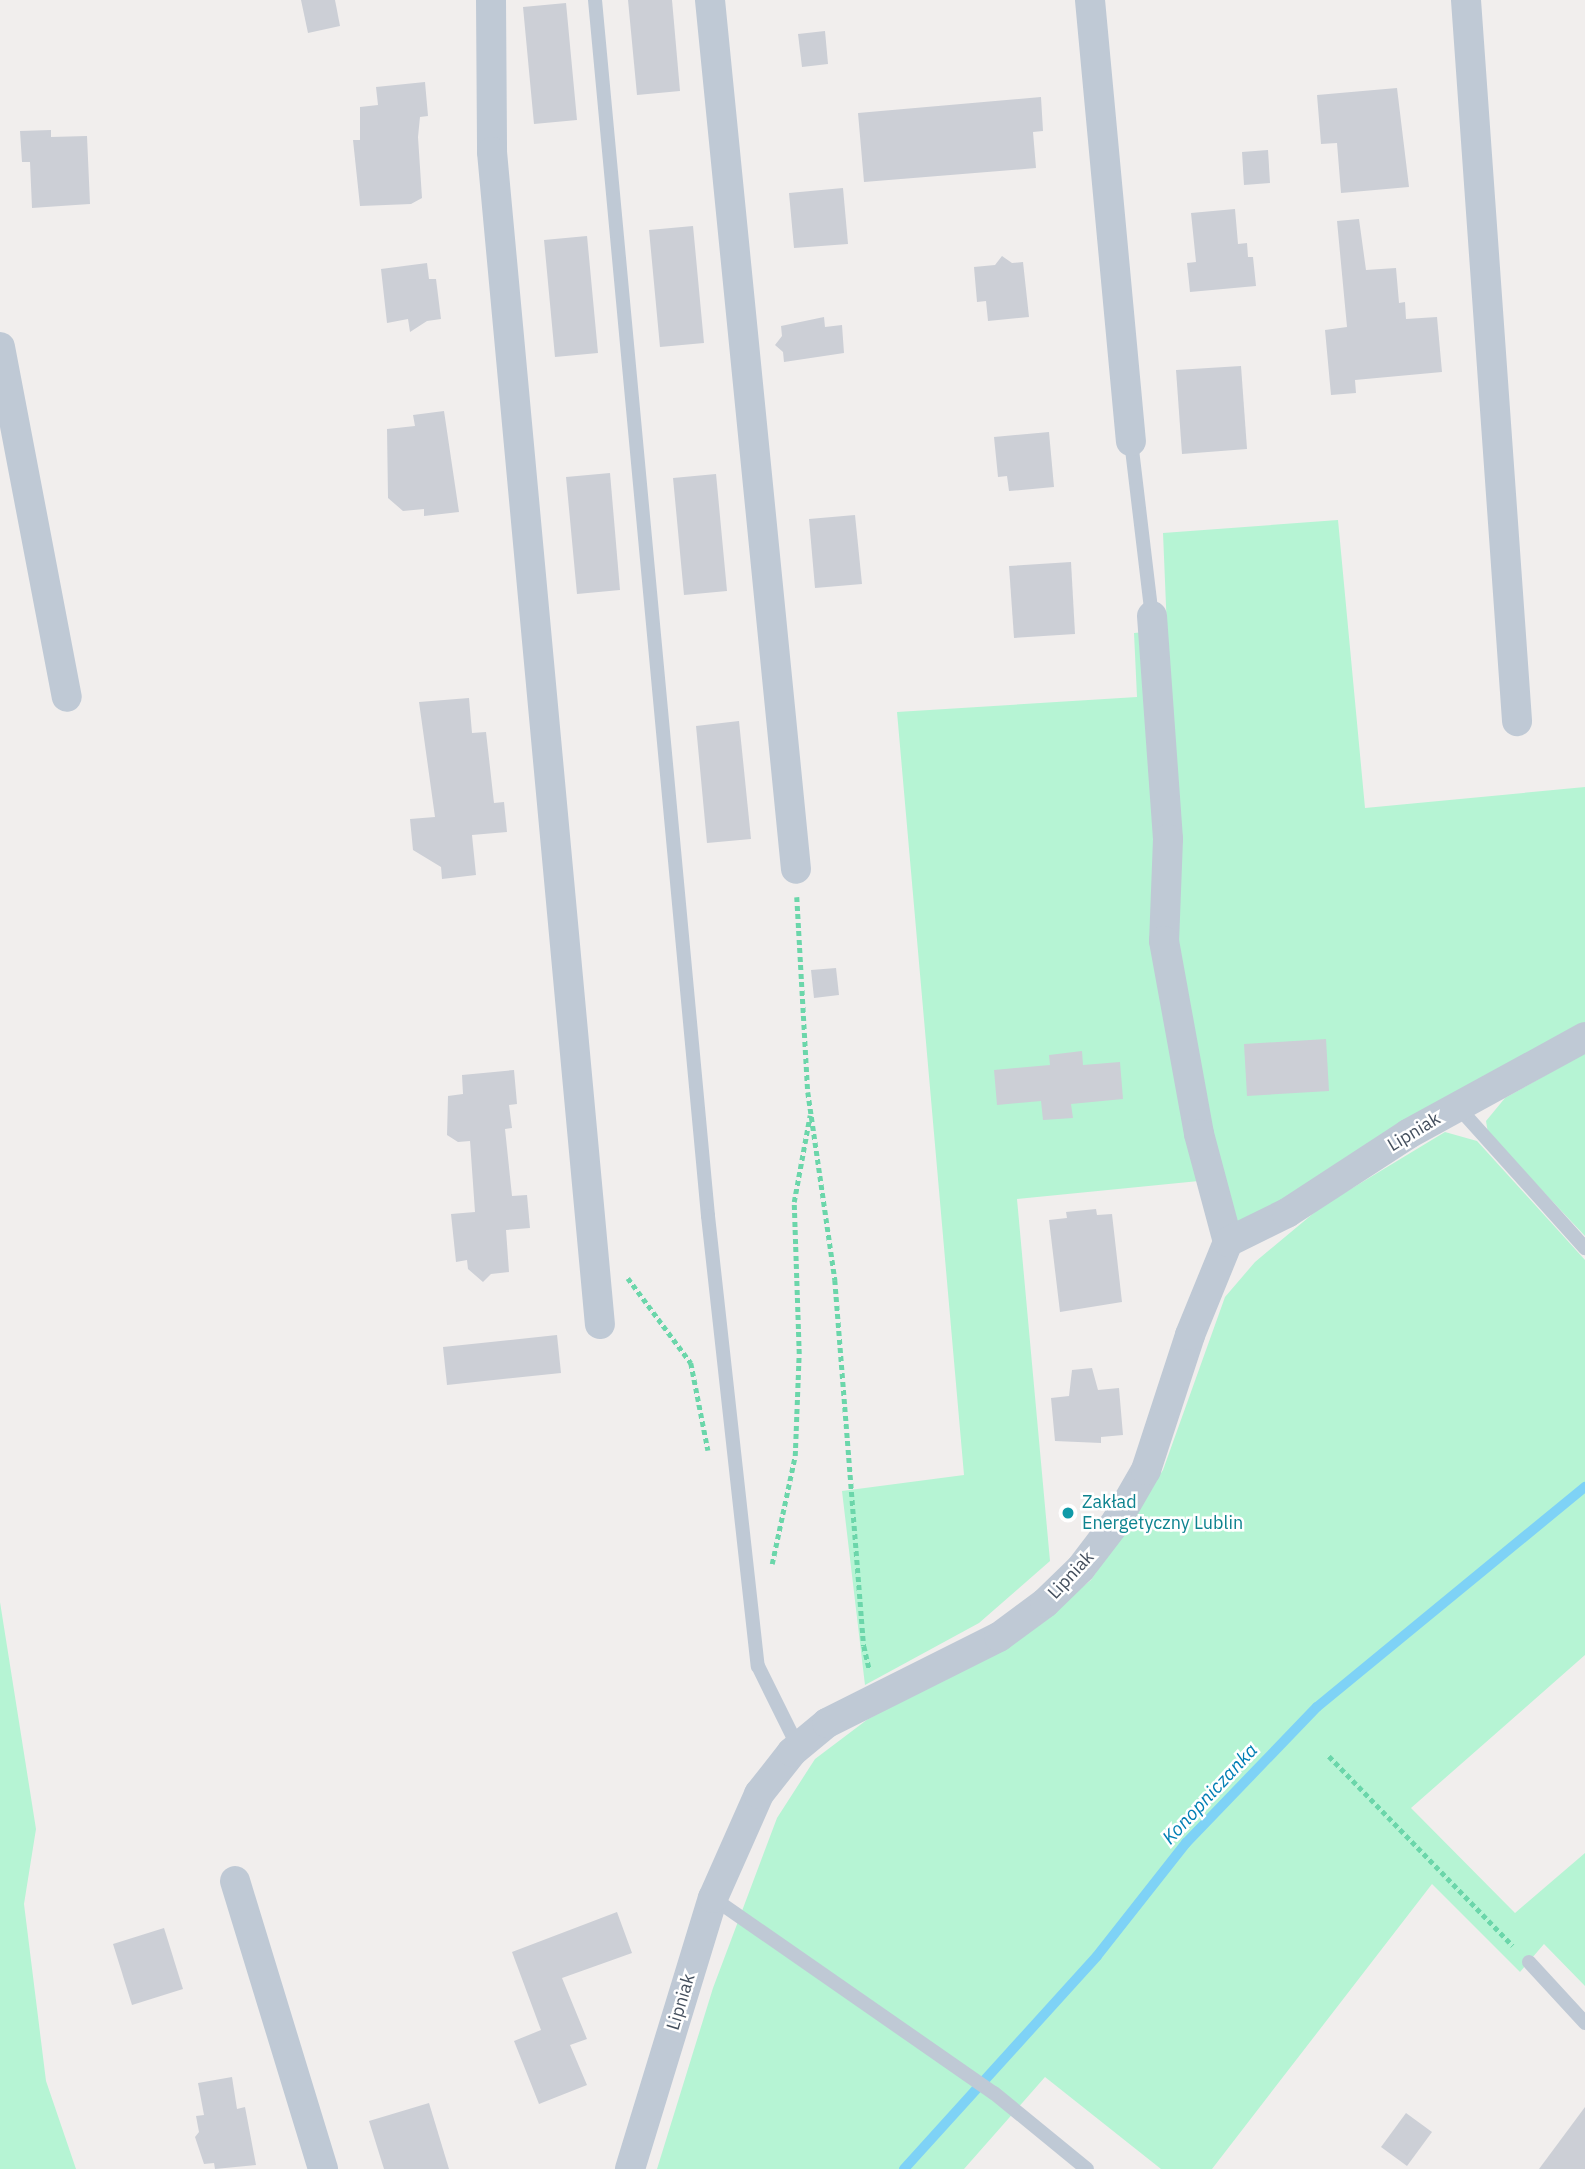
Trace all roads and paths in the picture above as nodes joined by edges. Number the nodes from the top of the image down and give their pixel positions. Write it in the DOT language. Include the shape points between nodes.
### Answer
graph roads {
  1 [pos="491,0"];
  2 [pos="595,0"];
  3 [pos="710,0"];
  4 [pos="1090,0"];
  5 [pos="1466,0"];
  6 [pos="0,347"];
  7 [pos="1131,441"];
  8 [pos="1152,616"];
  9 [pos="67,697"];
  10 [pos="1517,721"];
  11 [pos="796,869"];
  12 [pos="1585,1037"];
  13 [pos="1458,1107"];
  14 [pos="811,1109"];
  15 [pos="592,1241"];
  16 [pos="1228,1242"];
  17 [pos="1585,1248"];
  18 [pos="600,1324"];
  19 [pos="709,1455"];
  20 [pos="771,1572"];
  21 [pos="877,1696"];
  22 [pos="798,1747"];
  23 [pos="1329,1756"];
  24 [pos="235,1881"];
  25 [pos="713,1898"];
  26 [pos="1529,1962"];
  27 [pos="1585,2023"];
  28 [pos="323,2169"];
  29 [pos="630,2169"];
  30 [pos="1087,2169"];
  1 -- 15 [label="street" via="492,152"];
  2 -- 22 [label="lane" via="692,1055 758,1666"];
  3 -- 11 [label="street"];
  4 -- 7 [label="street"];
  5 -- 10 [label="street"];
  6 -- 9 [label="street"];
  7 -- 8 [label="lane"];
  8 -- 16 [label="street" via="1168,839 1164,941 1193,1107"];
  11 -- 14 [label="path"];
  12 -- 13 [label="street, Lipniak"];
  13 -- 16 [label="street, Lipniak" via="1287,1213"];
  13 -- 17 [label="lane"];
  14 -- 20 [label="path" via="794,1202 799,1354 795,1456"];
  14 -- 21 [label="path" via="835,1280 864,1646"];
  15 -- 18 [label="street"];
  15 -- 19 [label="path" via="645,1295 691,1363"];
  16 -- 21 [label="street, Lipniak" via="1146,1469 1116,1522 1081,1568 1045,1603 999,1637"];
  21 -- 22 [label="street, Lipniak" via="827,1723"];
  22 -- 25 [label="street, Lipniak" via="759,1794"];
  23 -- 26 [label="path"];
  24 -- 28 [label="street"];
  25 -- 29 [label="street, Lipniak"];
  25 -- 30 [label="lane" via="994,2093"];
  26 -- 27 [label="lane"];
}
